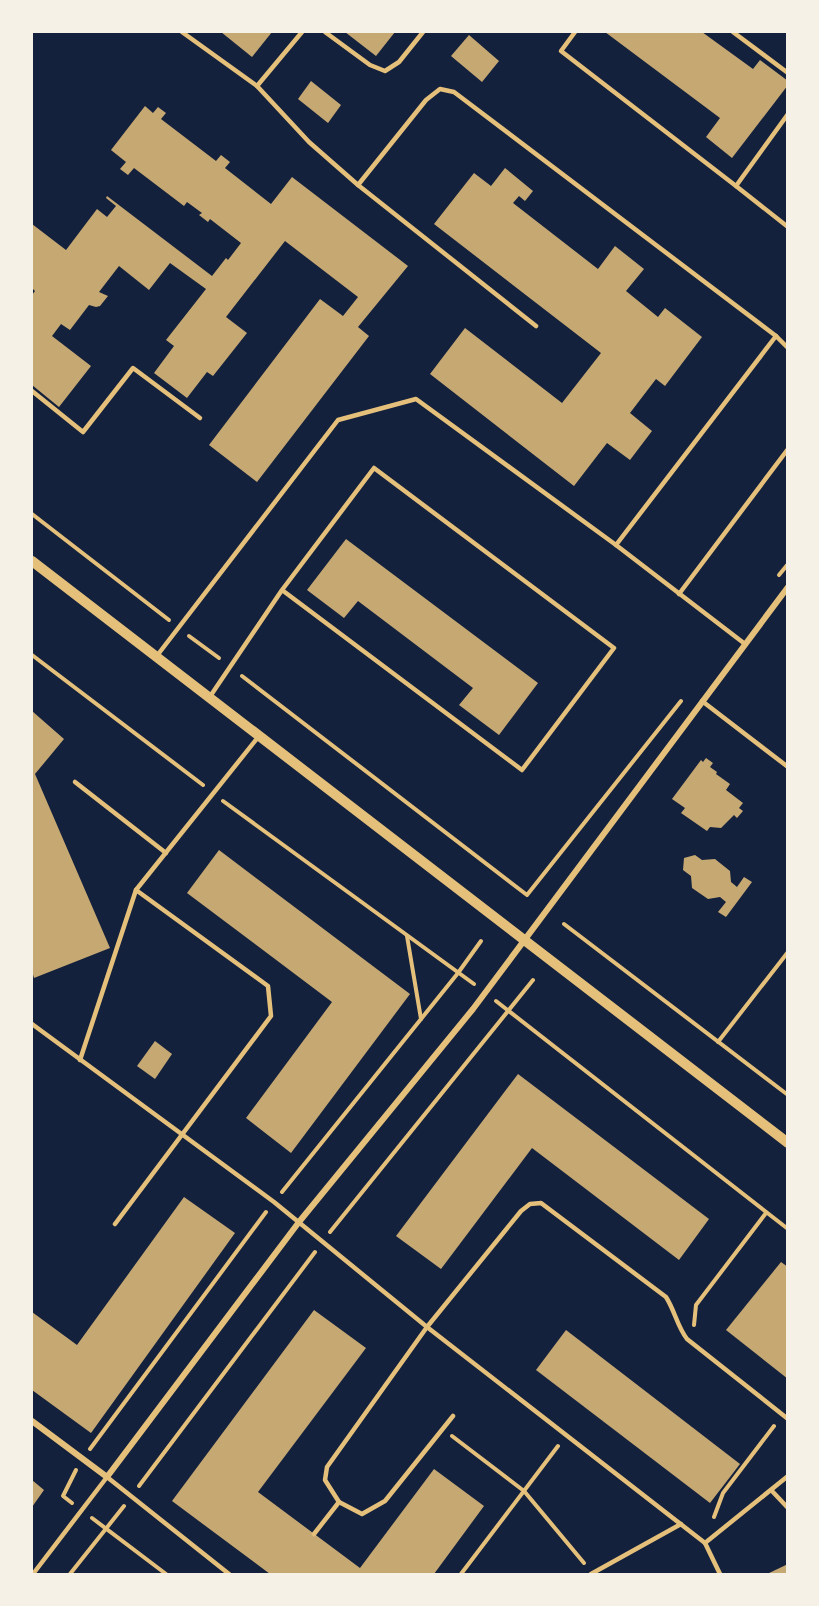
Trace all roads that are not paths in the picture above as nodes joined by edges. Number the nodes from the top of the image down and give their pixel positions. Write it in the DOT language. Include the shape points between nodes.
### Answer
graph roads {
  1 [pos="182,32"];
  2 [pos="302,32"];
  3 [pos="325,32"];
  4 [pos="423,32"];
  5 [pos="575,32"];
  6 [pos="733,32"];
  7 [pos="788,73"];
  8 [pos="256,86"];
  9 [pos="788,114"];
  10 [pos="358,185"];
  11 [pos="736,186"];
  12 [pos="788,227"];
  13 [pos="536,326"];
  14 [pos="776,336"];
  15 [pos="788,348"];
  16 [pos="32,391"];
  17 [pos="200,418"];
  18 [pos="788,449"];
  19 [pos="616,545"];
  20 [pos="32,561"];
  21 [pos="788,587"];
  22 [pos="282,590"];
  23 [pos="679,594"];
  24 [pos="745,644"];
  25 [pos="156,657"];
  26 [pos="209,698"];
  27 [pos="702,701"];
  28 [pos="259,736"];
  29 [pos="788,767"];
  30 [pos="75,782"];
  31 [pos="166,853"];
  32 [pos="136,890"];
  33 [pos="523,940"];
  34 [pos="32,1024"];
  35 [pos="80,1060"];
  36 [pos="181,1135"];
  37 [pos="788,1143"];
  38 [pos="299,1222"];
  39 [pos="115,1224"];
  40 [pos="427,1327"];
  41 [pos="453,1416"];
  42 [pos="788,1419"];
  43 [pos="32,1420"];
  44 [pos="788,1476"];
  45 [pos="107,1478"];
  46 [pos="772,1491"];
  47 [pos="339,1502"];
  48 [pos="788,1508"];
  49 [pos="681,1524"];
  50 [pos="314,1534"];
  51 [pos="705,1543"];
  52 [pos="592,1574"];
  53 [pos="33,1575"];
  54 [pos="229,1575"];
  55 [pos="720,1575"];
  1 -- 8 [label="lane"];
  2 -- 8 [label="lane"];
  3 -- 4 [label="lane" via="370,65 385,70 399,62"];
  5 -- 11 [label="lane" via="561,51"];
  6 -- 7 [label="lane"];
  8 -- 10 [label="lane" via="309,142"];
  9 -- 11 [label="lane"];
  10 -- 13 [label="lane"];
  10 -- 14 [label="lane" via="426,100 440,89 454,92"];
  11 -- 12 [label="lane"];
  14 -- 15 [label="lane"];
  14 -- 19 [label="lane"];
  16 -- 17 [label="lane" via="83,432 133,368"];
  18 -- 23 [label="lane"];
  19 -- 23 [label="lane"];
  19 -- 25 [label="lane" via="416,399 338,420"];
  20 -- 25 [label="street"];
  21 -- 24 [label="street"];
  22 -- 22 [label="lane" via="522,770 614,648 374,468"];
  22 -- 26 [label="lane"];
  23 -- 24 [label="lane"];
  24 -- 27 [label="street"];
  25 -- 26 [label="street"];
  26 -- 28 [label="street"];
  27 -- 29 [label="lane"];
  27 -- 33 [label="street"];
  28 -- 31 [label="lane"];
  28 -- 33 [label="street"];
  30 -- 31 [label="lane"];
  31 -- 32 [label="lane"];
  32 -- 35 [label="lane"];
  32 -- 36 [label="lane" via="268,986 271,1016"];
  33 -- 37 [label="street"];
  33 -- 38 [label="street"];
  34 -- 35 [label="lane"];
  35 -- 36 [label="lane"];
  36 -- 38 [label="lane"];
  36 -- 39 [label="lane"];
  38 -- 40 [label="lane"];
  38 -- 45 [label="street"];
  40 -- 42 [label="lane" via="521,1211 530,1204 541,1203 666,1298 687,1339"];
  40 -- 47 [label="lane" via="327,1467 325,1480"];
  40 -- 49 [label="lane"];
  41 -- 47 [label="lane" via="385,1501 362,1514"];
  43 -- 45 [label="street"];
  44 -- 46 [label="lane"];
  45 -- 53 [label="lane"];
  45 -- 54 [label="lane"];
  46 -- 48 [label="lane"];
  46 -- 51 [label="lane"];
  47 -- 50 [label="lane"];
  49 -- 51 [label="lane"];
  49 -- 52 [label="lane"];
  51 -- 55 [label="lane"];
}
